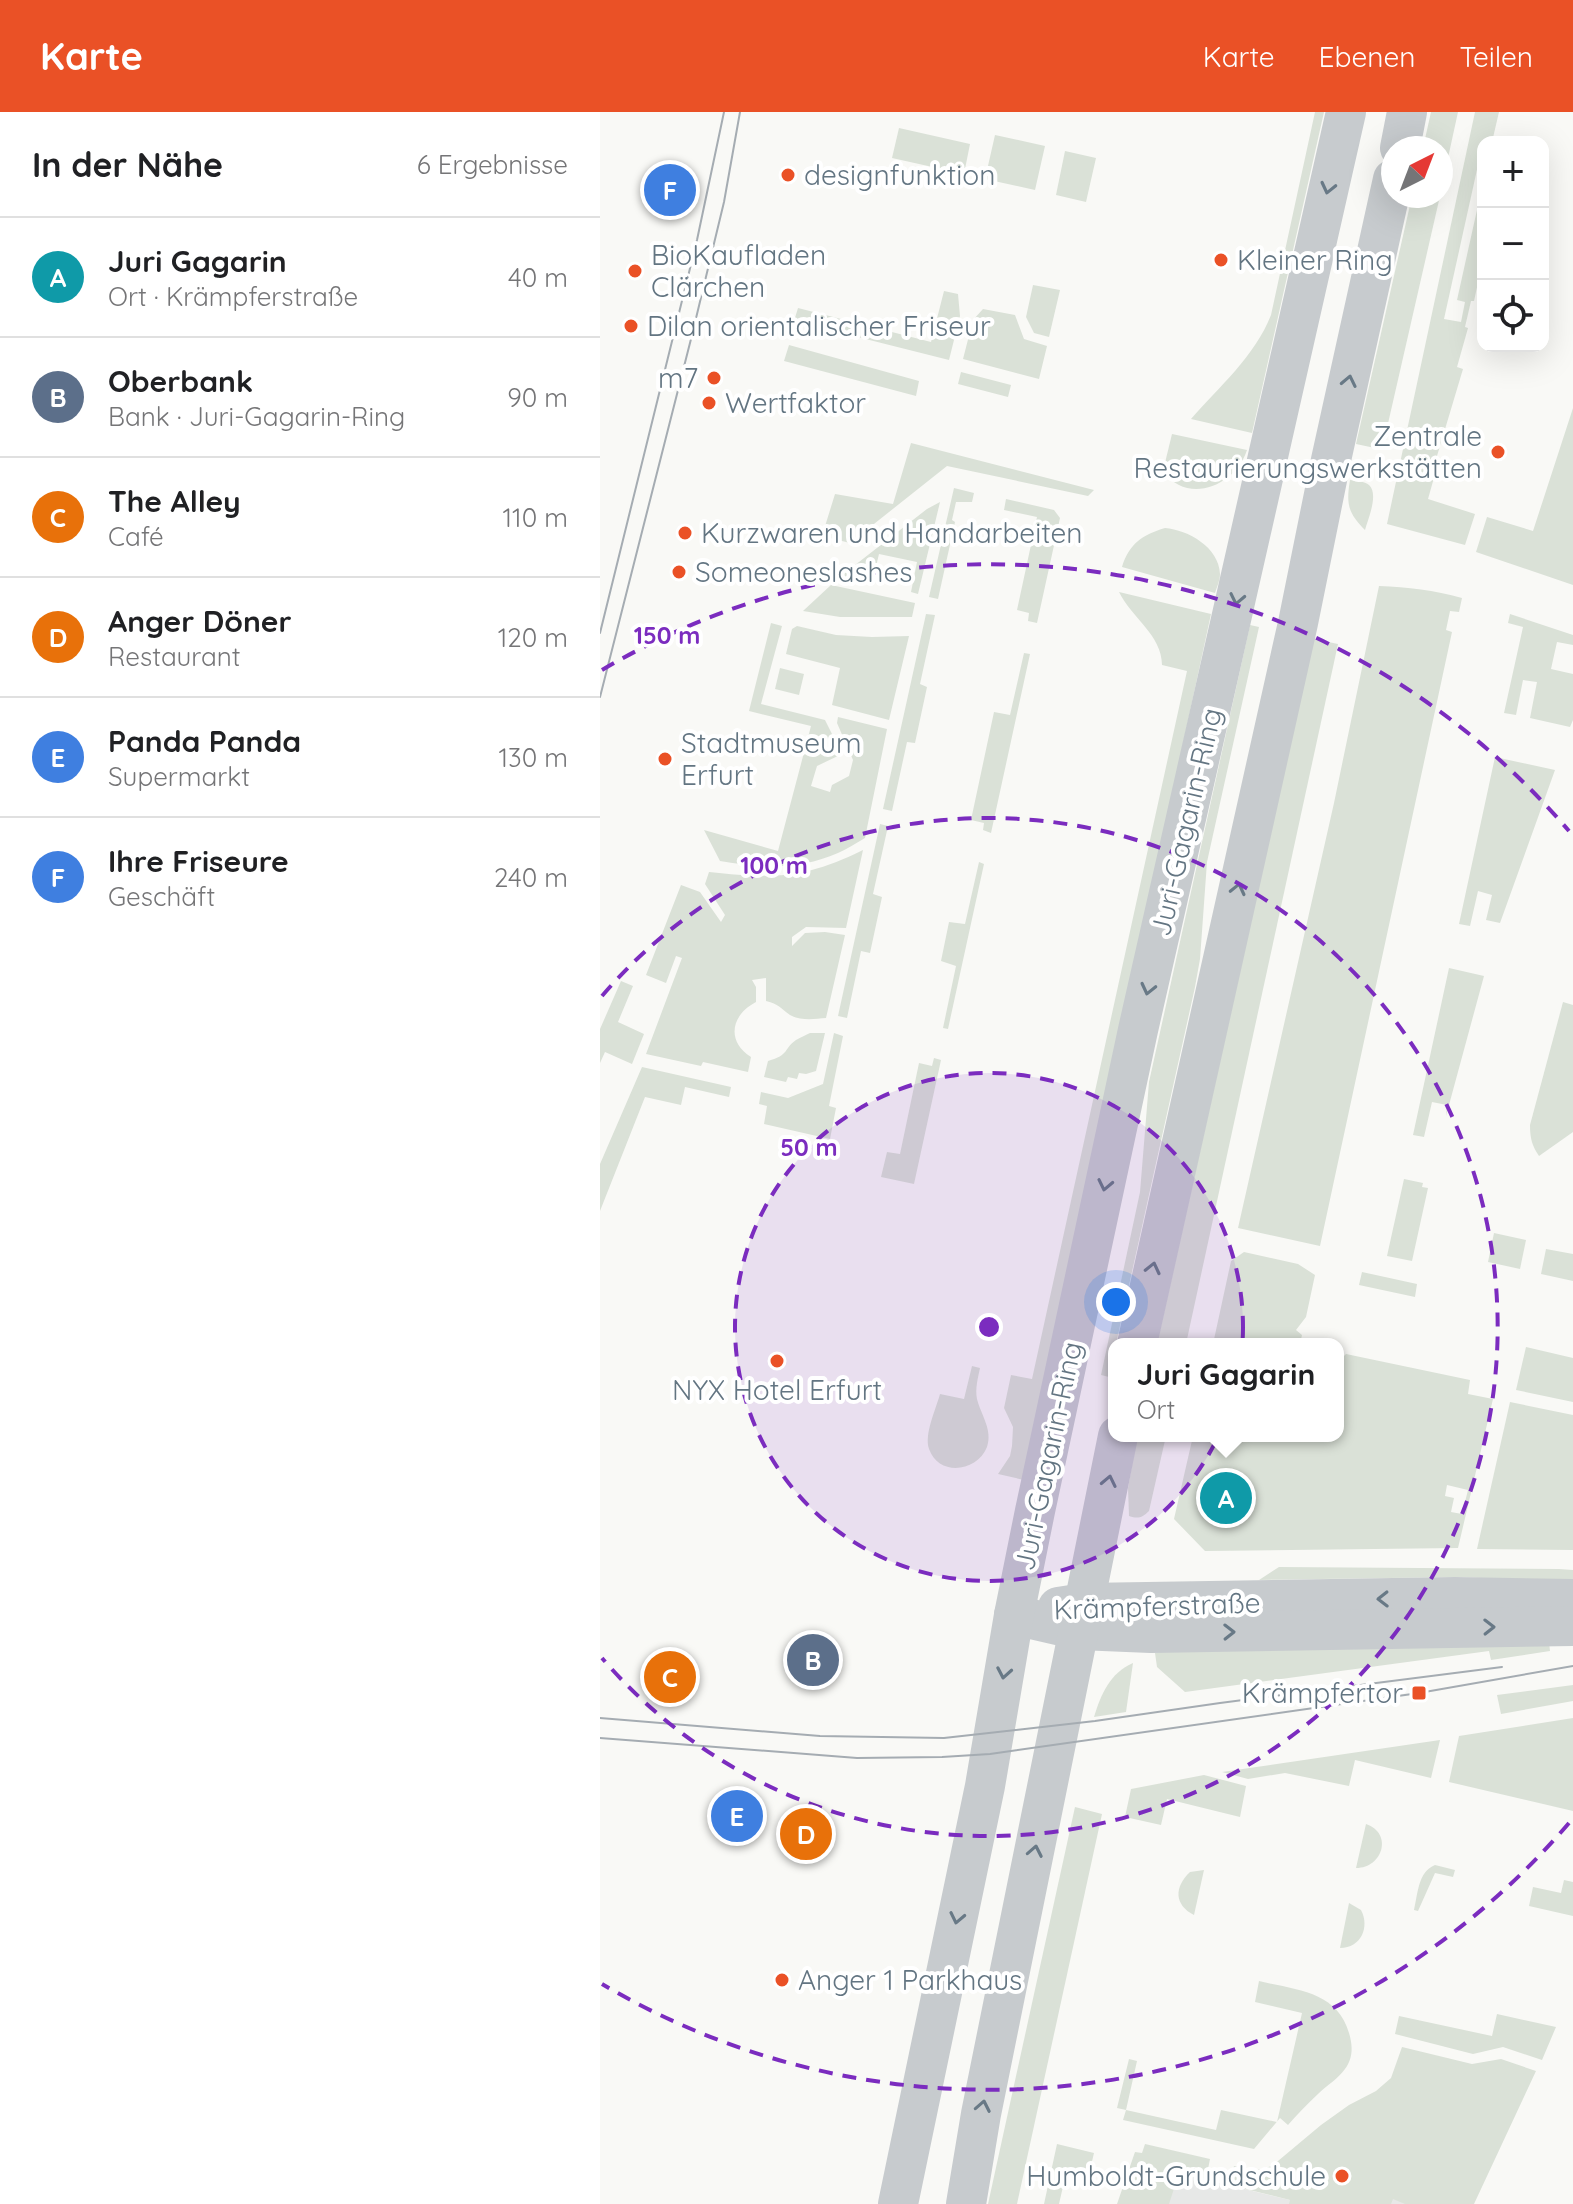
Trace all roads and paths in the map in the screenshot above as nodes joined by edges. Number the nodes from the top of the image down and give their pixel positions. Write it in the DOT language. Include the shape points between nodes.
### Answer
graph roads {
  1 [pos="1346,112"];
  2 [pos="1407,112"];
  3 [pos="1402,136"];
  4 [pos="1387,208"];
  5 [pos="1253,522"];
  6 [pos="1315,539"];
  7 [pos="1138,1338"];
  8 [pos="1117,1442"];
  9 [pos="1573,1599"];
  10 [pos="1014,1615"];
  11 [pos="1081,1616"];
  12 [pos="1573,1626"];
  13 [pos="898,2204"];
  14 [pos="966,2204"];
  1 -- 5 [label="street, Juri-Gagarin-Ring, one-way"];
  2 -- 3 [label="street"];
  6 -- 4 [label="street, one-way"];
  5 -- 6 [label="street"];
  5 -- 10 [label="street, Juri-Gagarin-Ring, one-way"];
  7 -- 6 [label="street, one-way"];
  11 -- 8 [label="street, one-way"];
  9 -- 11 [label="street, Krämpferstraße, one-way" via="1455,1597"];
  10 -- 11 [label="street, Krämpferstraße"];
  10 -- 13 [label="street, Juri-Gagarin-Ring, one-way" via="985,1786"];
  11 -- 12 [label="street, Krämpferstraße, one-way" via="1151,1633"];
  14 -- 11 [label="street, one-way"];
}
